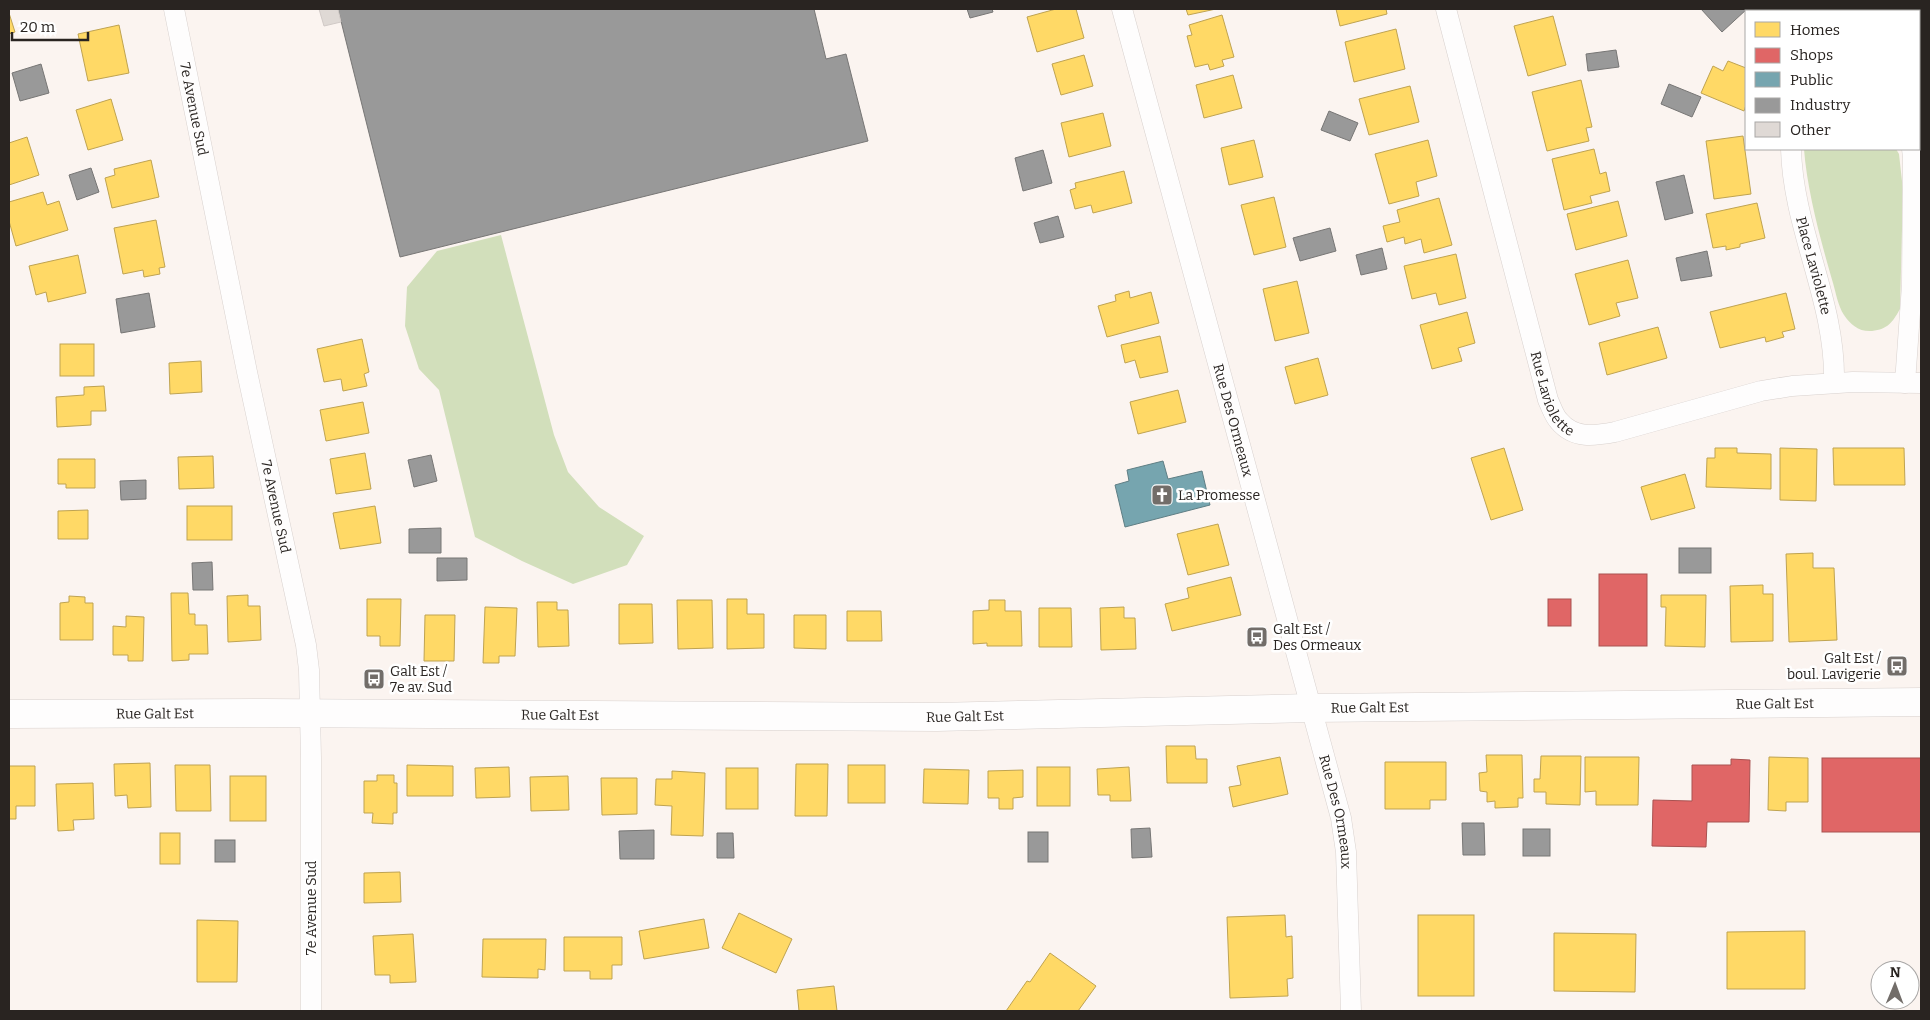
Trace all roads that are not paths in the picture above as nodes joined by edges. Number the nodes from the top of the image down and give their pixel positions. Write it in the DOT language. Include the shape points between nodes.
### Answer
graph roads {
  1 [pos="174,9"];
  2 [pos="1122,9"];
  3 [pos="1446,9"];
  4 [pos="1791,150"];
  5 [pos="1912,150"];
  6 [pos="1834,382"];
  7 [pos="1913,383"];
  8 [pos="1921,702"];
  9 [pos="1310,708"];
  10 [pos="9,714"];
  11 [pos="310,714"];
  12 [pos="311,1011"];
  13 [pos="1351,1011"];
  1 -- 11 [label="street, 7e Avenue Sud" via="306,645 310,670"];
  2 -- 9 [label="street, Rue Des Ormeaux"];
  3 -- 6 [label="street, Rue Laviolette" via="1548,400 1559,421 1575,434 1594,436 1762,391"];
  4 -- 6 [label="street, Place Laviolette" via="1794,192 1830,328"];
  5 -- 7 [label="street"];
  6 -- 7 [label="street, Rue Laviolette"];
  8 -- 9 [label="main road, Rue Galt Est"];
  9 -- 11 [label="main road, Rue Galt Est" via="937,717"];
  9 -- 13 [label="street, Rue Des Ormeaux" via="1341,818 1346,852"];
  10 -- 11 [label="main road, Rue Galt Est"];
  11 -- 12 [label="street, 7e Avenue Sud"];
}
